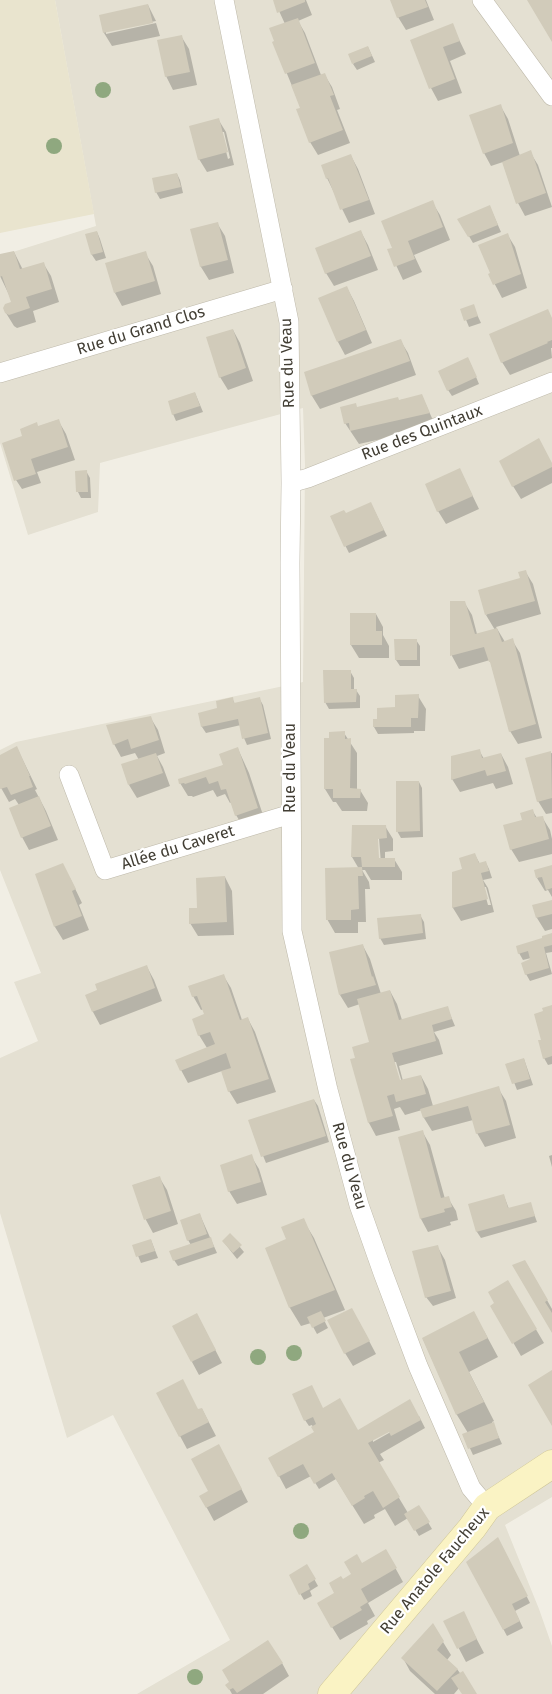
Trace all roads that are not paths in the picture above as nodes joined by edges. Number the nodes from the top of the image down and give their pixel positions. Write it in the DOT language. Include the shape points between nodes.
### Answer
graph roads {
  1 [pos="224,0"];
  2 [pos="482,0"];
  3 [pos="552,96"];
  4 [pos="283,289"];
  5 [pos="0,373"];
  6 [pos="552,382"];
  7 [pos="292,482"];
  8 [pos="69,775"];
  9 [pos="291,814"];
  10 [pos="552,1464"];
  11 [pos="487,1507"];
  12 [pos="332,1694"];
  1 -- 4 [label="street, Rue du Veau"];
  2 -- 3 [label="street"];
  4 -- 5 [label="street, Rue du Grand Clos"];
  4 -- 7 [label="street, Rue du Veau" via="289,322"];
  6 -- 7 [label="street, Rue des Quintaux"];
  7 -- 9 [label="street, Rue du Veau"];
  8 -- 9 [label="street, Allée du Caveret" via="105,870"];
  9 -- 11 [label="street, Rue du Veau" via="292,931 328,1090 360,1205 418,1366 471,1488"];
  10 -- 11 [label="main road, Rue Anatole Faucheux"];
  11 -- 12 [label="main road, Rue Anatole Faucheux"];
}
